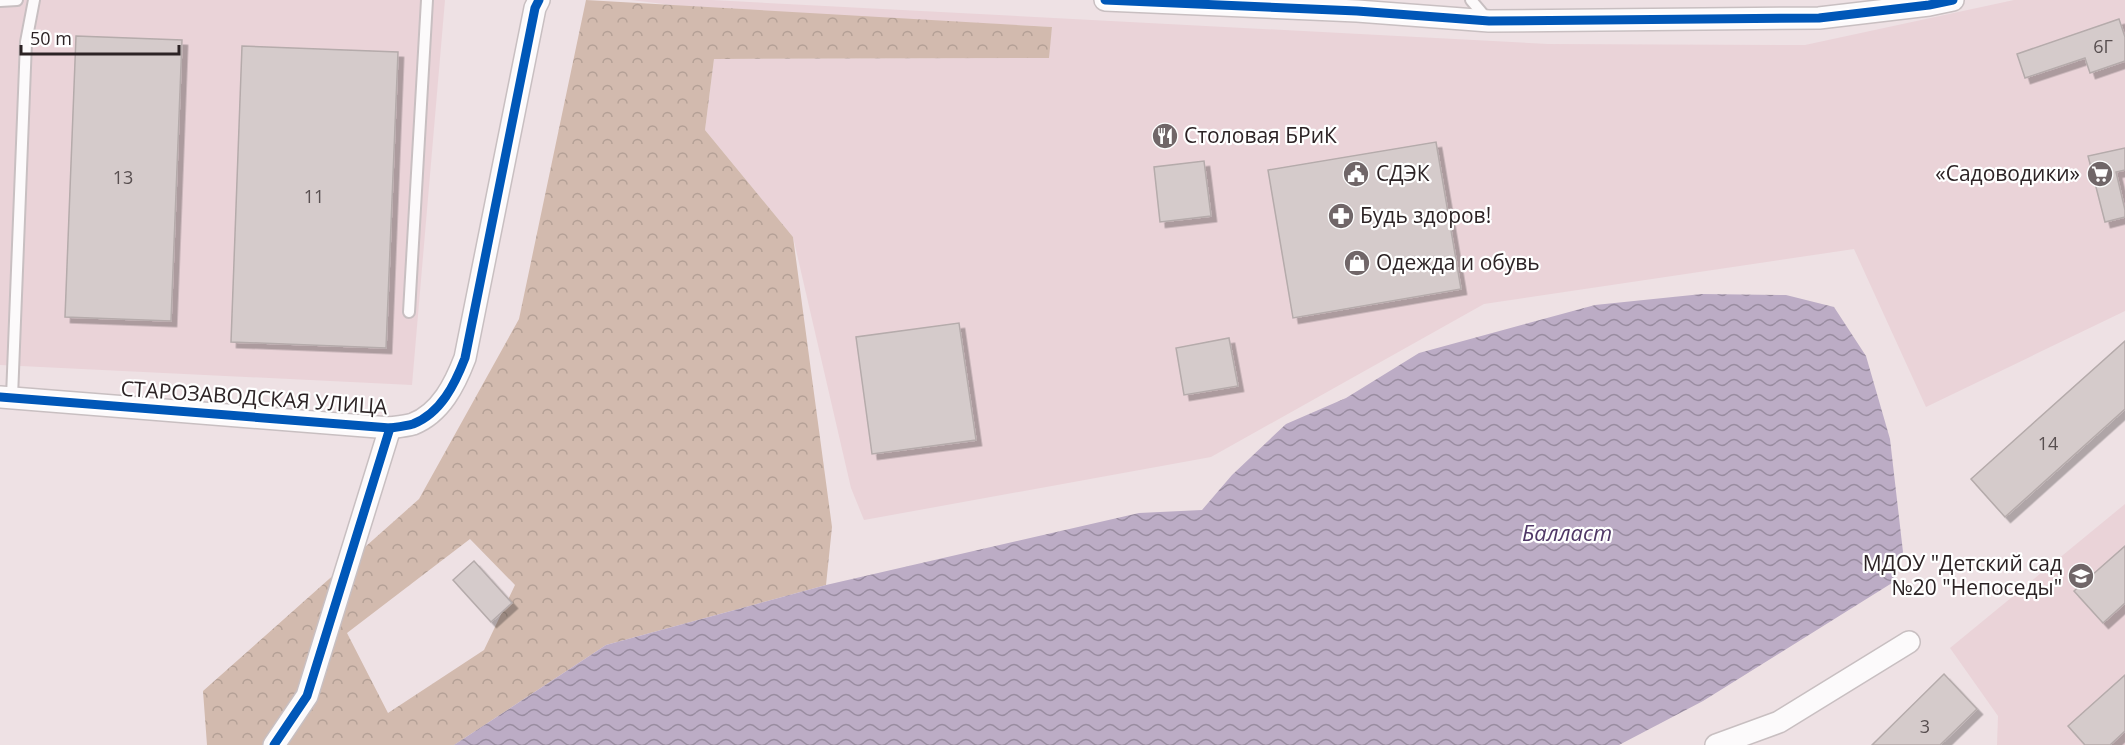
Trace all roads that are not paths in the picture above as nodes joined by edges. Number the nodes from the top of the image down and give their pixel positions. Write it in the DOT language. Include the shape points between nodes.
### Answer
graph roads {
  1 [pos="17,0"];
  2 [pos="34,0"];
  3 [pos="427,0"];
  4 [pos="539,0"];
  5 [pos="1105,0"];
  6 [pos="1471,0"];
  7 [pos="1953,0"];
  8 [pos="0,1"];
  9 [pos="1354,6"];
  10 [pos="1489,21"];
  11 [pos="409,312"];
  12 [pos="6,397"];
  13 [pos="390,428"];
  14 [pos="1909,642"];
  15 [pos="274,745"];
  16 [pos="1716,745"];
  1 -- 8 [label="lane"];
  2 -- 12 [label="lane" via="26,42"];
  3 -- 11 [label="lane"];
  4 -- 13 [label="street, СТАРОЗАВОДСКАЯ УЛИЦА" via="465,358 449,392 427,417 411,425"];
  5 -- 9 [label="street"];
  6 -- 10 [label="lane"];
  7 -- 10 [label="street" via="1819,18"];
  9 -- 10 [label="street"];
  12 -- 13 [label="street, СТАРОЗАВОДСКАЯ УЛИЦА"];
  13 -- 15 [label="street" via="307,696"];
  14 -- 16 [label="street" via="1779,722"];
}
